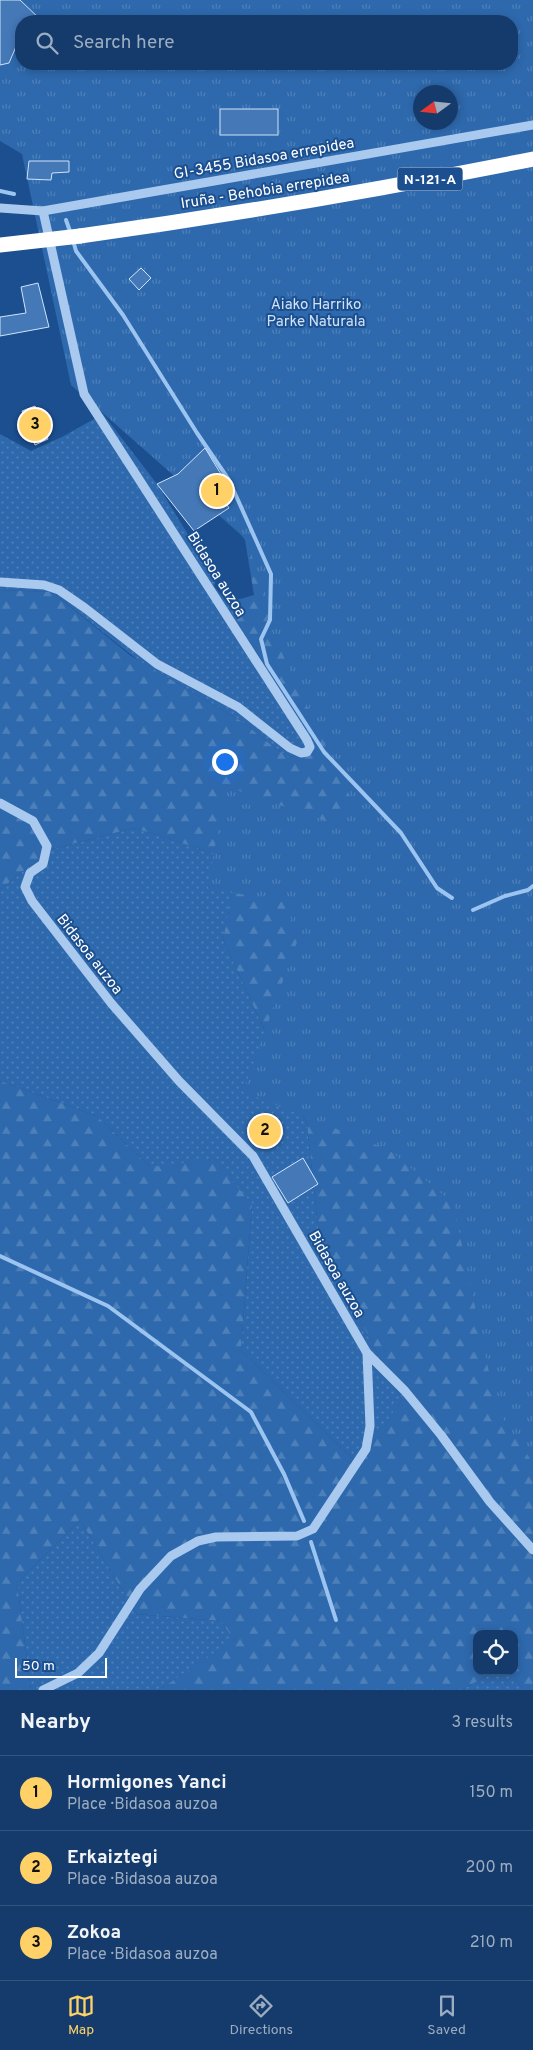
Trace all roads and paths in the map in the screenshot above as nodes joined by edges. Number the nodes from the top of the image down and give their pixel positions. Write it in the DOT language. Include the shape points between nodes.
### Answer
graph roads {
  1 [pos="533,125"];
  2 [pos="533,158"];
  3 [pos="0,208"];
  4 [pos="43,211"];
  5 [pos="0,245"];
  6 [pos="0,582"];
  7 [pos="0,803"];
  8 [pos="367,1353"];
  9 [pos="533,1550"];
  10 [pos="43,1690"];
  1 -- 4 [label="street, GI-3455 Bidasoa errepidea"];
  2 -- 5 [label="highway, Iruña - Behobia errepidea / N-121-A, bridge" via="308,202"];
  3 -- 4 [label="street, GI-3455 Bidasoa errepidea"];
  4 -- 6 [label="street, Bidasoa auzoa" via="84,394 310,748 301,753 290,748 238,707 157,664 59,590 44,584"];
  7 -- 8 [label="street, Bidasoa auzoa" via="33,821 47,846 43,864 30,873 25,886 32,902 110,1003 179,1081 253,1156"];
  8 -- 9 [label="street" via="405,1391 490,1502"];
  8 -- 10 [label="street, Bidasoa auzoa" via="370,1426 366,1449 313,1529 297,1536 216,1537 198,1541 171,1556 140,1589 100,1653 78,1672"];
}
